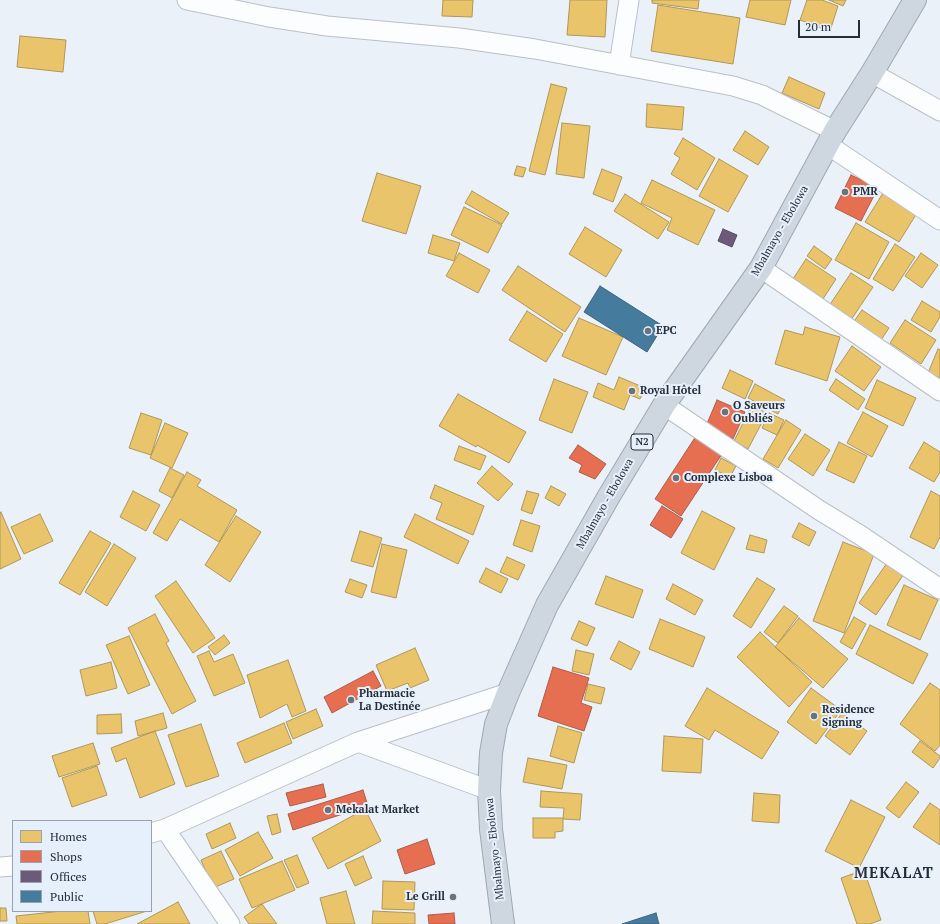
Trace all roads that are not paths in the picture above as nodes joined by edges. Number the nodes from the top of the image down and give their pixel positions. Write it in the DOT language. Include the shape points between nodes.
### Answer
graph roads {
  1 [pos="187,0"];
  2 [pos="629,0"];
  3 [pos="915,0"];
  4 [pos="619,65"];
  5 [pos="872,73"];
  6 [pos="940,111"];
  7 [pos="832,138"];
  8 [pos="940,220"];
  9 [pos="761,268"];
  10 [pos="940,391"];
  11 [pos="664,405"];
  12 [pos="940,589"];
  13 [pos="508,692"];
  14 [pos="358,742"];
  15 [pos="489,790"];
  16 [pos="158,831"];
  17 [pos="12,866"];
  18 [pos="0,867"];
  19 [pos="230,924"];
  20 [pos="503,924"];
  1 -- 4 [label="street" via="328,26 459,38"];
  2 -- 4 [label="street"];
  3 -- 5 [label="highway, Mbalmayo - Ebolowa / N2"];
  4 -- 7 [label="street" via="733,86 762,95 786,106"];
  5 -- 6 [label="street"];
  5 -- 7 [label="highway, Mbalmayo - Ebolowa / N2"];
  7 -- 8 [label="street"];
  7 -- 9 [label="highway, Mbalmayo - Ebolowa / N2"];
  9 -- 10 [label="street"];
  9 -- 11 [label="highway, Mbalmayo - Ebolowa / N2"];
  11 -- 12 [label="street"];
  11 -- 13 [label="highway, Mbalmayo - Ebolowa / N2" via="547,606"];
  13 -- 14 [label="street"];
  13 -- 15 [label="highway, Mbalmayo - Ebolowa / N2" via="496,724"];
  14 -- 15 [label="street"];
  14 -- 16 [label="street"];
  15 -- 20 [label="highway, Mbalmayo - Ebolowa / N2" via="491,829"];
  16 -- 19 [label="street"];
  17 -- 18 [label="street"];
}
